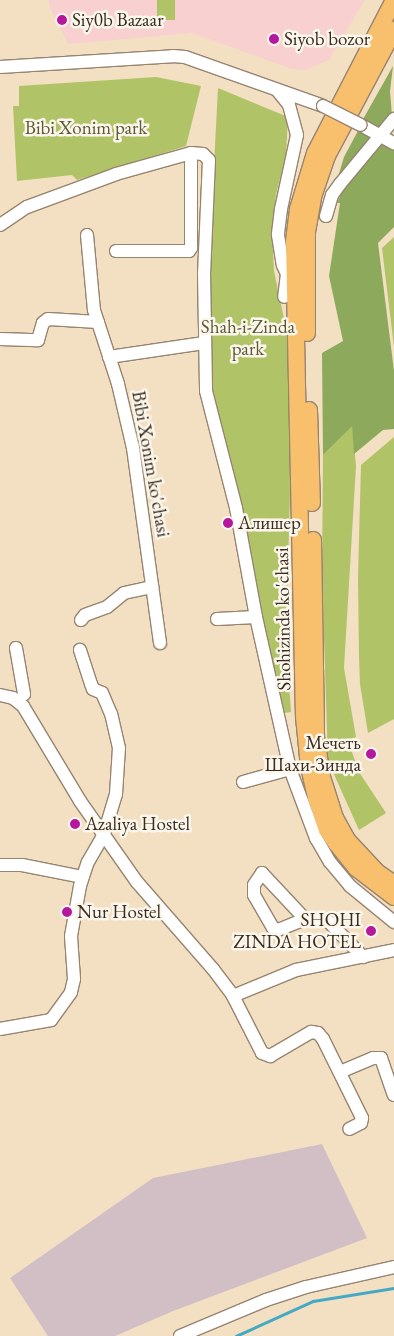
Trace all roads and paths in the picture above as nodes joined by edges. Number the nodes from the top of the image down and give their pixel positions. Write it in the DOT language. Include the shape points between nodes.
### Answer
graph roads {
  1 [pos="394,0"];
  2 [pos="394,30"];
  3 [pos="0,67"];
  4 [pos="275,88"];
  5 [pos="394,119"];
  6 [pos="382,135"];
  7 [pos="394,142"];
  8 [pos="197,154"];
  9 [pos="326,216"];
  10 [pos="0,225"];
  11 [pos="87,235"];
  12 [pos="116,251"];
  13 [pos="284,297"];
  14 [pos="98,322"];
  15 [pos="0,339"];
  16 [pos="204,342"];
  17 [pos="109,357"];
  18 [pos="152,587"];
  19 [pos="256,616"];
  20 [pos="217,619"];
  21 [pos="81,620"];
  22 [pos="160,643"];
  23 [pos="16,648"];
  24 [pos="80,650"];
  25 [pos="24,694"];
  26 [pos="0,695"];
  27 [pos="290,769"];
  28 [pos="243,782"];
  29 [pos="104,834"];
  30 [pos="0,865"];
  31 [pos="82,877"];
  32 [pos="394,884"];
  33 [pos="394,897"];
  34 [pos="305,919"];
  35 [pos="394,922"];
  36 [pos="394,950"];
  37 [pos="363,957"];
  38 [pos="233,996"];
  39 [pos="0,1029"];
  40 [pos="340,1072"];
  41 [pos="394,1095"];
  42 [pos="349,1129"];
  43 [pos="394,1268"];
  44 [pos="180,1336"];
  1 -- 33 [label="main road, Shohizinda ko'chasi" via="315,153 298,209 294,241 304,736 308,768 319,806 336,843 356,868"];
  2 -- 32 [label="main road, Shohizinda ko'chasi" via="325,161 309,210 306,254 319,763 335,818 348,841"];
  3 -- 4 [label="street" via="173,56"];
  4 -- 6 [label="street, bridge" via="323,106"];
  4 -- 13 [label="street" via="289,105 297,135 279,226 287,274"];
  5 -- 6 [label="street"];
  6 -- 7 [label="street"];
  6 -- 9 [label="street" via="332,195"];
  8 -- 10 [label="street" via="116,174 60,194 27,207"];
  8 -- 12 [label="street" via="191,248 185,252"];
  8 -- 16 [label="street" via="209,160"];
  11 -- 14 [label="street, Bibi Xonim ko'chasi" via="90,282"];
  14 -- 15 [label="street" via="48,320 43,323 38,340"];
  14 -- 17 [label="street, Bibi Xonim ko'chasi"];
  16 -- 17 [label="street"];
  16 -- 19 [label="street" via="206,391 236,508"];
  17 -- 18 [label="street, Bibi Xonim ko'chasi" via="133,448"];
  18 -- 21 [label="street" via="124,593 107,607 85,615"];
  18 -- 22 [label="street, Bibi Xonim ko'chasi"];
  19 -- 20 [label="street"];
  19 -- 27 [label="street"];
  23 -- 25 [label="street"];
  24 -- 29 [label="street" via="93,689 102,693 111,714 118,748 116,794"];
  26 -- 29 [label="street" via="13,698 23,706 80,801"];
  27 -- 28 [label="street"];
  27 -- 35 [label="street" via="316,838 330,862 350,886"];
  29 -- 31 [label="street"];
  29 -- 38 [label="street" via="137,882"];
  30 -- 31 [label="street" via="22,865"];
  31 -- 39 [label="street" via="71,936 72,992 51,1020"];
  34 -- 34 [label="street" via="268,880 262,873 254,885 254,895 269,924 278,930"];
  34 -- 37 [label="street" via="318,918 329,922"];
  36 -- 37 [label="street"];
  37 -- 38 [label="street" via="296,970"];
  38 -- 40 [label="street" via="266,1056 311,1032 318,1033"];
  40 -- 41 [label="street" via="381,1058"];
  40 -- 42 [label="street" via="362,1118 361,1123"];
  43 -- 44 [label="street" via="306,1287"];
}
